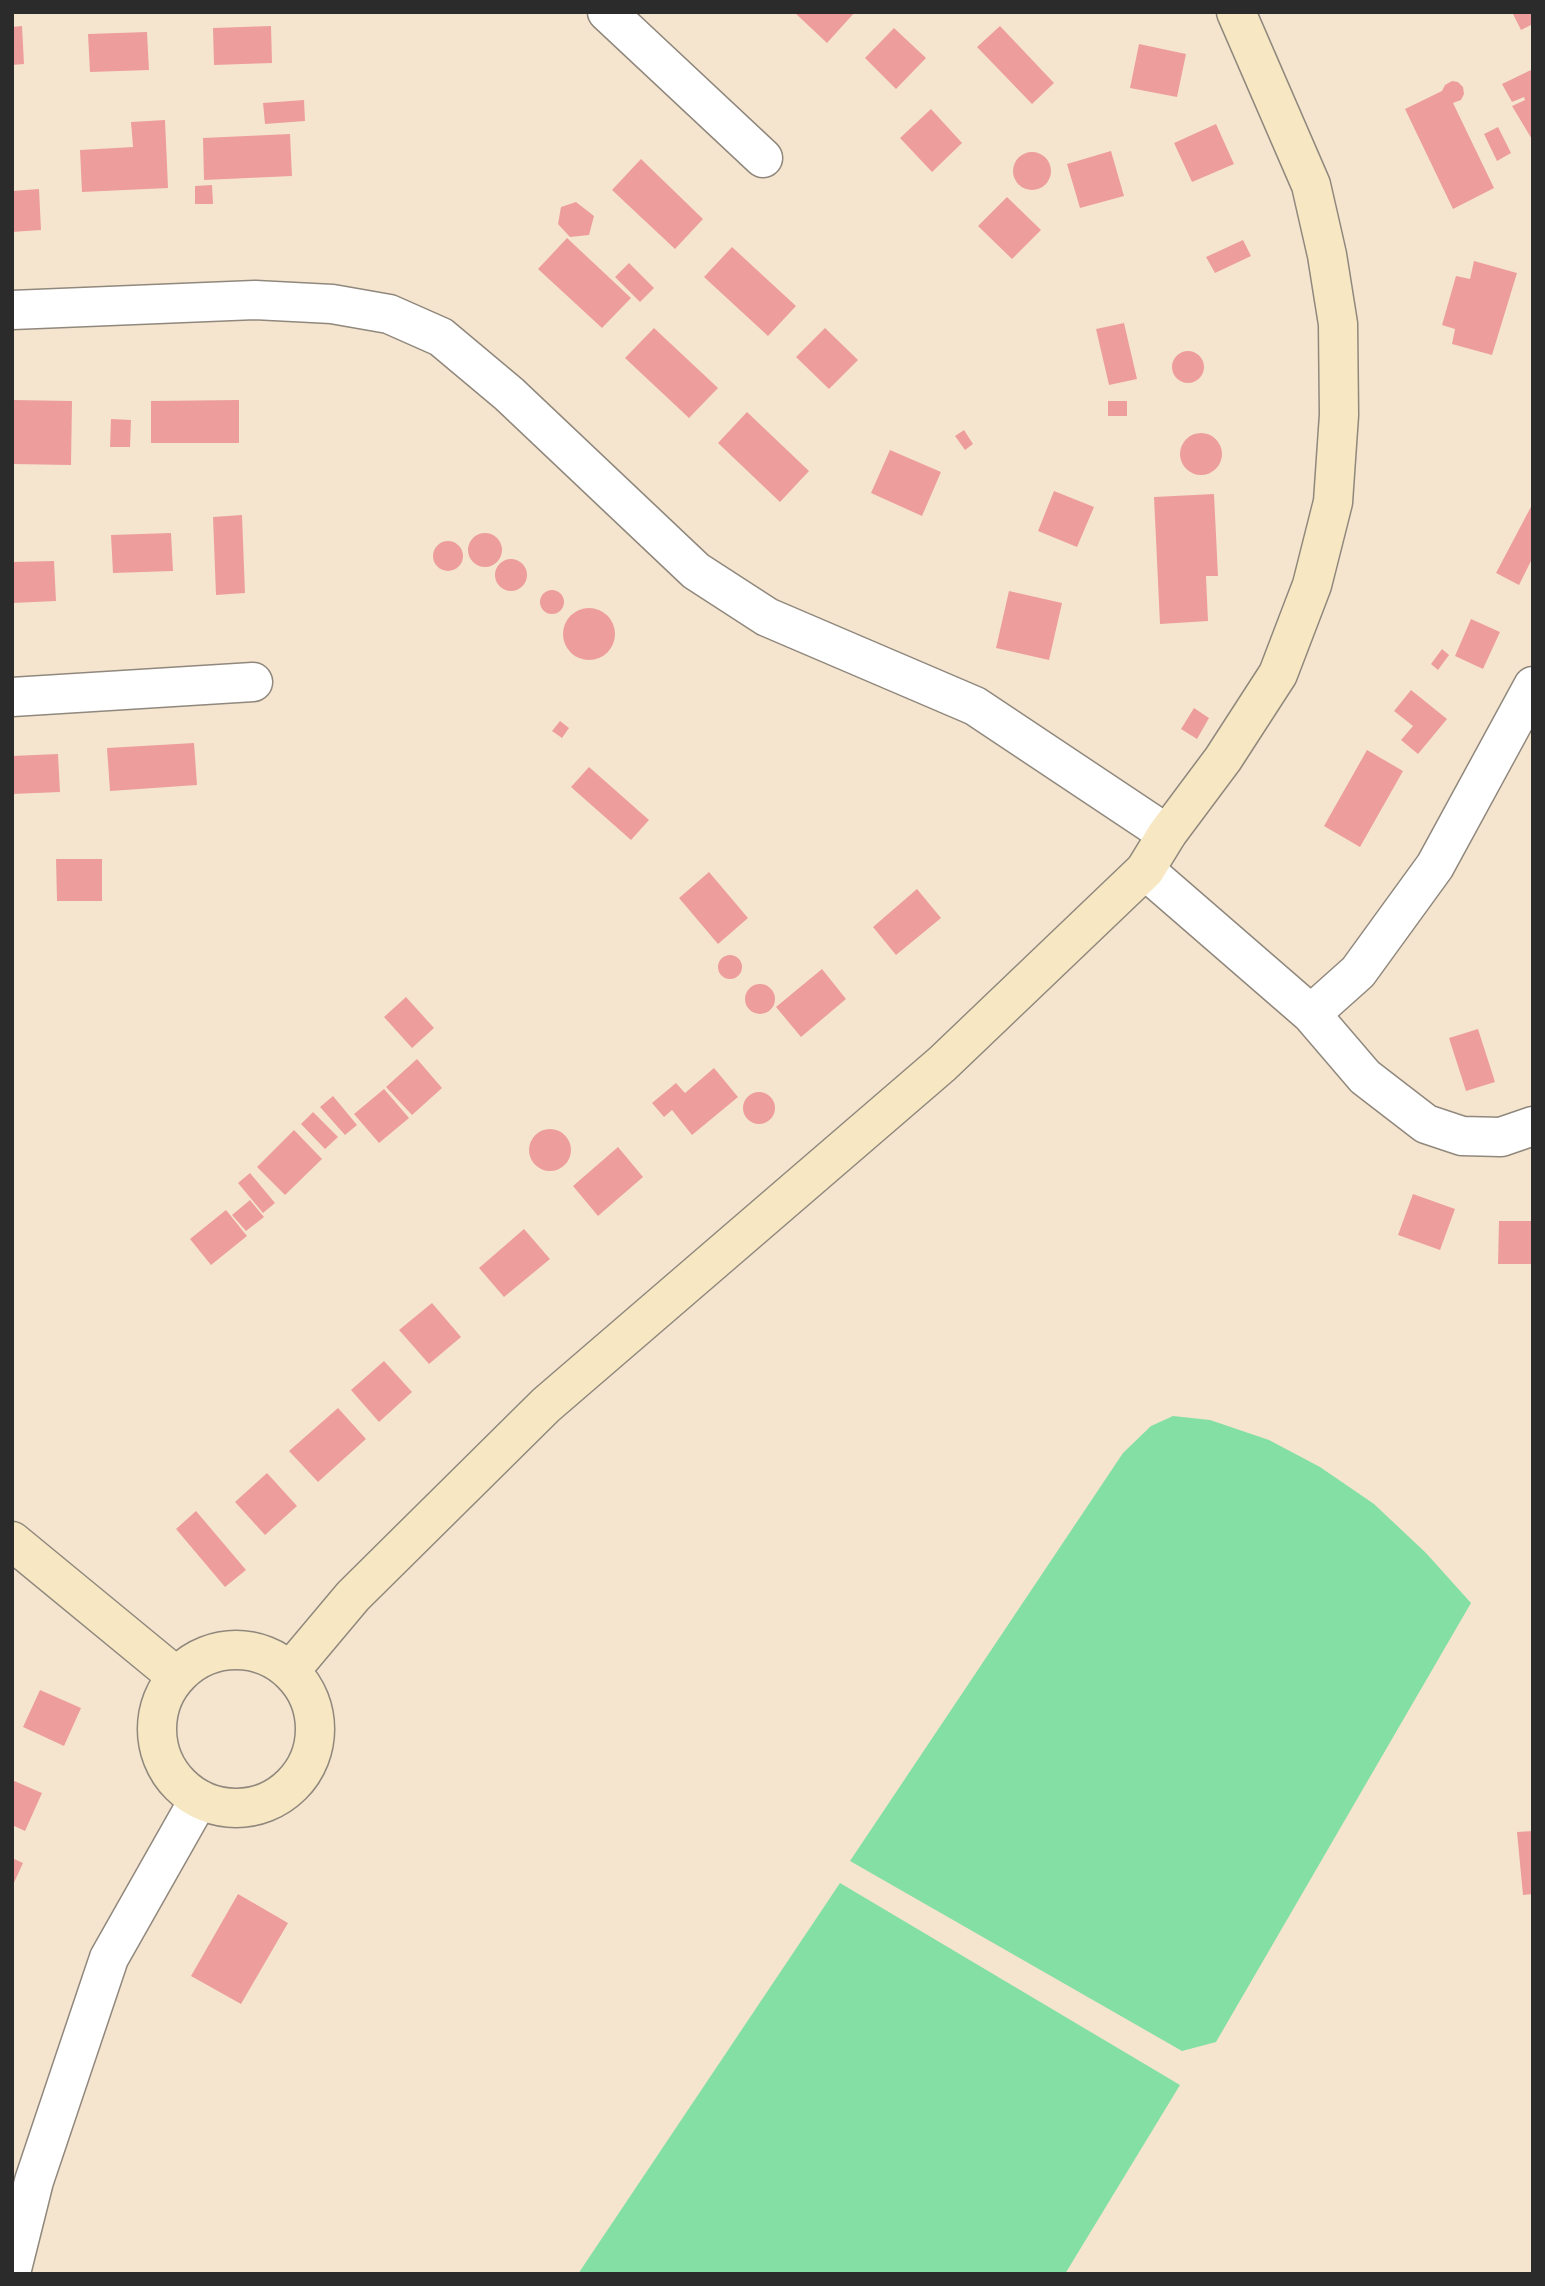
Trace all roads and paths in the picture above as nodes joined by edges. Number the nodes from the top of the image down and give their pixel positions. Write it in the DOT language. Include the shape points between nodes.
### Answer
graph roads {
  1 [pos="607,12"];
  2 [pos="1236,12"];
  3 [pos="763,158"];
  4 [pos="12,310"];
  5 [pos="253,682"];
  6 [pos="1533,686"];
  7 [pos="12,697"];
  8 [pos="1167,834"];
  9 [pos="1145,870"];
  10 [pos="1311,1014"];
  11 [pos="1533,1126"];
  12 [pos="12,1541"];
  13 [pos="290,1671"];
  14 [pos="176,1676"];
  15 [pos="199,1799"];
  16 [pos="12,2269"];
  1 -- 3 [label="street"];
  2 -- 8 [label="street" via="1311,185 1327,256 1338,324 1339,415 1333,502 1312,584 1278,674"];
  4 -- 8 [label="street" via="255,300 319,303 388,314 440,337 509,394 696,571 767,617 975,706"];
  5 -- 7 [label="street"];
  6 -- 10 [label="street" via="1435,866 1358,972"];
  8 -- 9 [label="street"];
  9 -- 10 [label="street"];
  9 -- 13 [label="street" via="942,1064 546,1405 353,1596"];
  10 -- 11 [label="street" via="1365,1077 1426,1124 1462,1136 1501,1136"];
  12 -- 14 [label="street"];
  13 -- 14 [label="street" via="269,1656 244,1649 219,1651 195,1660"];
  13 -- 15 [label="street" via="313,1709 311,1754 301,1774 285,1791 243,1808 220,1807"];
  14 -- 15 [label="street" via="161,1701 156,1729 161,1757 176,1782"];
  15 -- 16 [label="street" via="109,1958 34,2181"];
}
